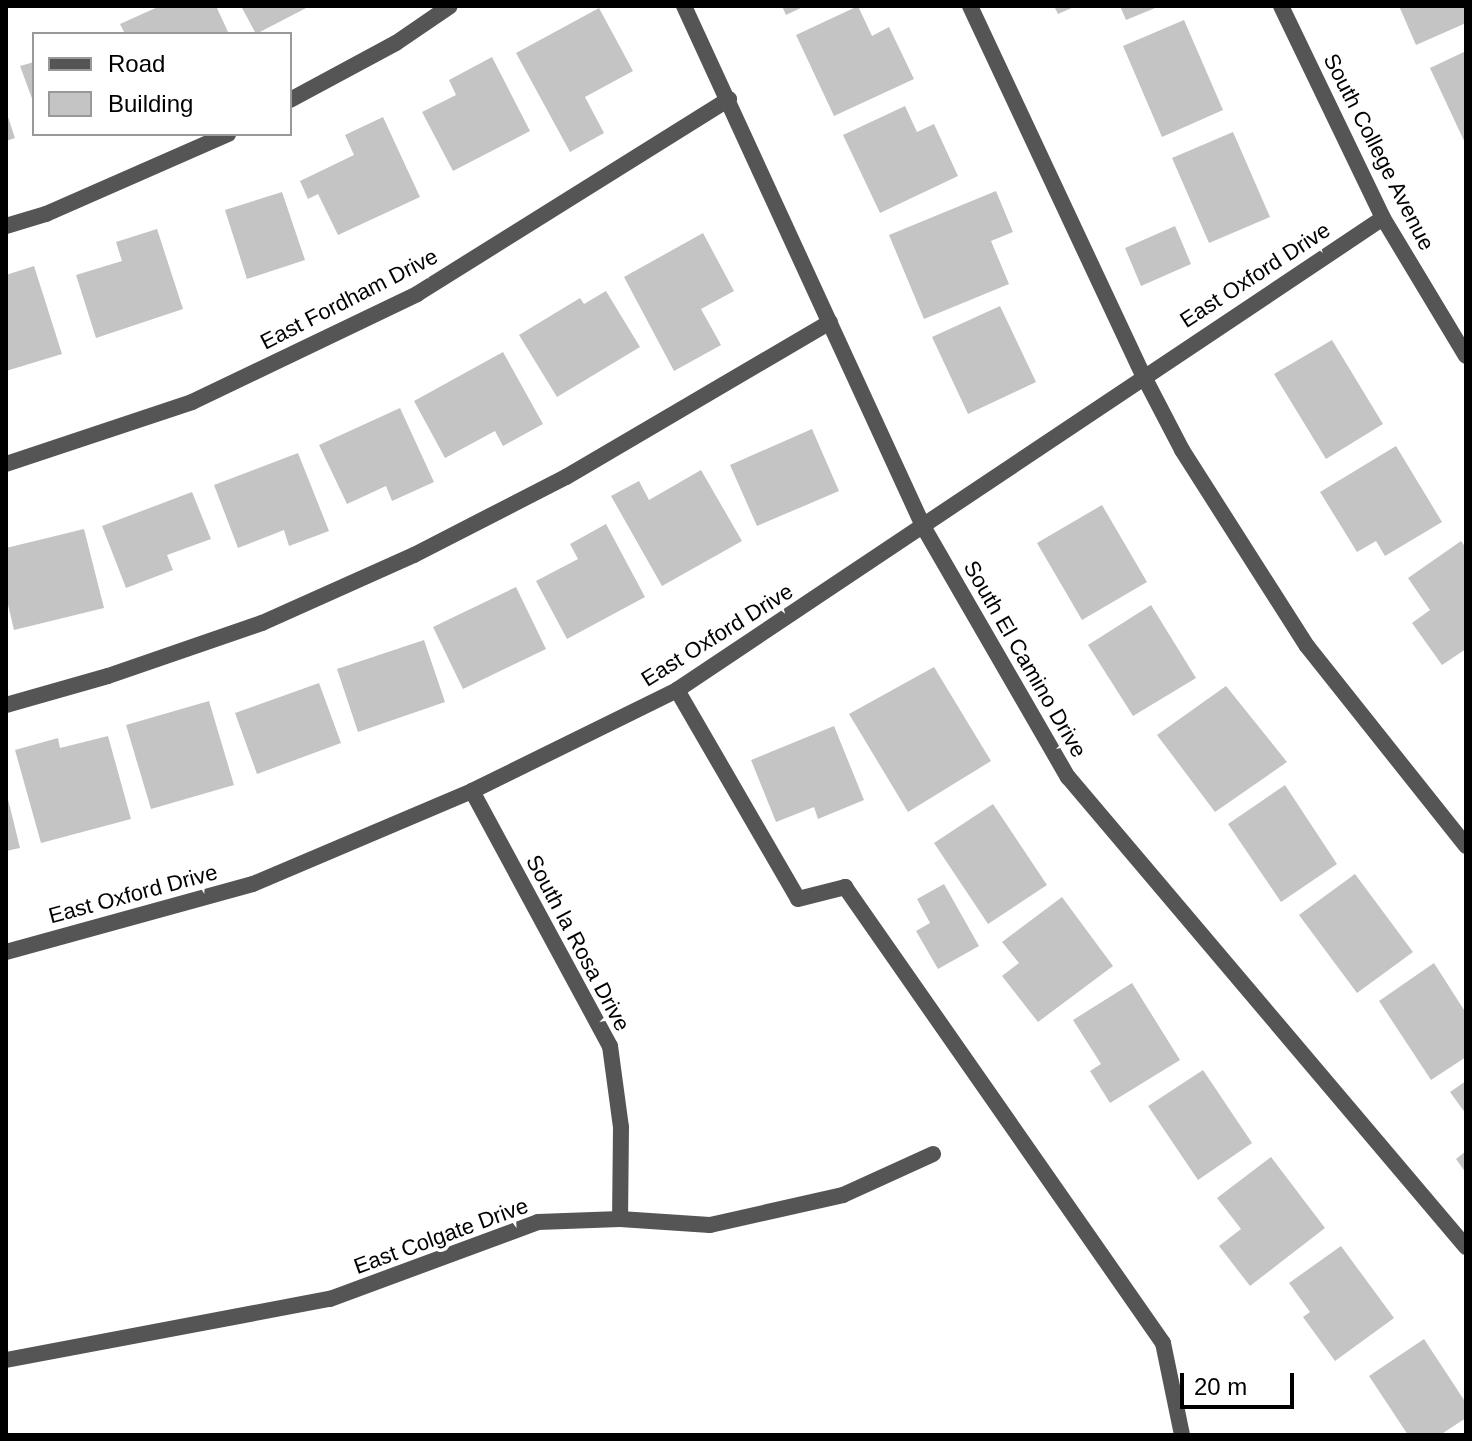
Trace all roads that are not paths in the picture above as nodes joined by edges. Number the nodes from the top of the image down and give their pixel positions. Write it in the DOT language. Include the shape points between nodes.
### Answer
graph roads {
  1 [pos="450,6"];
  2 [pos="684,6"];
  3 [pos="970,6"];
  4 [pos="1281,6"];
  5 [pos="292,99"];
  6 [pos="729,99"];
  7 [pos="223,136"];
  8 [pos="1383,218"];
  9 [pos="6,226"];
  10 [pos="830,322"];
  11 [pos="1466,356"];
  12 [pos="1143,375"];
  13 [pos="6,464"];
  14 [pos="924,528"];
  15 [pos="677,690"];
  16 [pos="6,705"];
  17 [pos="472,791"];
  18 [pos="1466,846"];
  19 [pos="6,952"];
  20 [pos="933,1154"];
  21 [pos="620,1219"];
  22 [pos="1466,1247"];
  23 [pos="6,1360"];
  24 [pos="1182,1435"];
  1 -- 5 [label="street" via="396,43"];
  2 -- 6 [label="street, South El Camino Drive"];
  3 -- 12 [label="street"];
  4 -- 8 [label="street, South College Avenue"];
  6 -- 10 [label="street, South El Camino Drive"];
  6 -- 13 [label="street, East Fordham Drive" via="417,294 192,402"];
  7 -- 9 [label="street" via="46,214"];
  8 -- 11 [label="street, South College Avenue"];
  8 -- 12 [label="street, East Oxford Drive"];
  10 -- 14 [label="street, South El Camino Drive"];
  10 -- 16 [label="street" via="566,477 414,555 262,623"];
  12 -- 14 [label="street, East Oxford Drive"];
  12 -- 18 [label="street" via="1182,450 1307,646"];
  14 -- 15 [label="street, East Oxford Drive"];
  14 -- 22 [label="street, South El Camino Drive" via="1068,777"];
  15 -- 17 [label="street, East Oxford Drive"];
  15 -- 24 [label="street" via="798,899 845,887 1163,1343"];
  17 -- 19 [label="street, East Oxford Drive" via="253,884"];
  17 -- 21 [label="street, South la Rosa Drive" via="610,1046 621,1127"];
  20 -- 21 [label="street, East Colgate Drive" via="843,1195 710,1225"];
  21 -- 23 [label="street, East Colgate Drive" via="538,1222 330,1299"];
}
